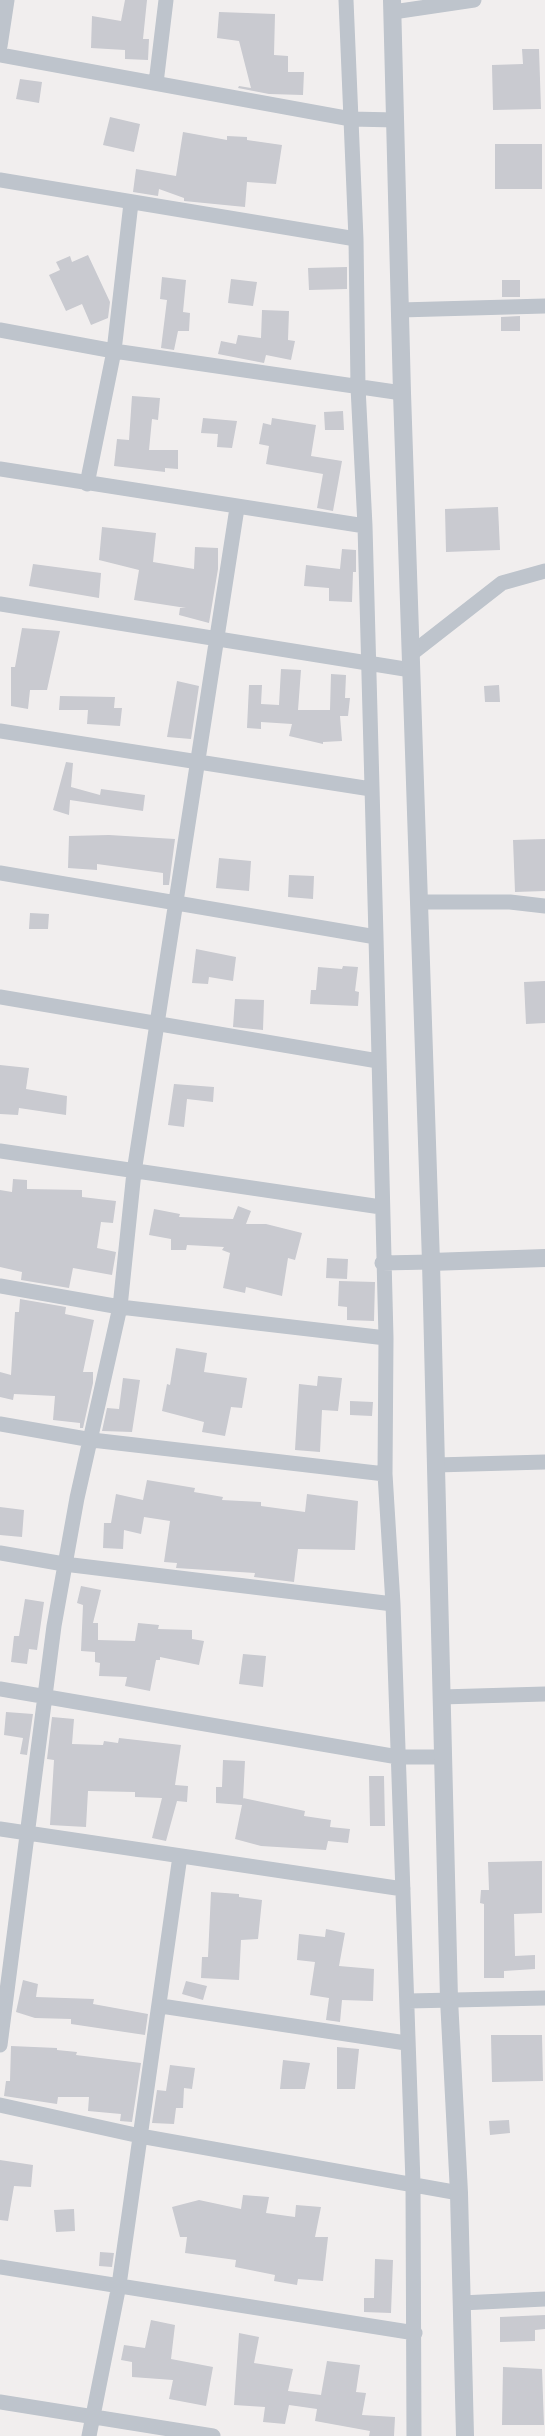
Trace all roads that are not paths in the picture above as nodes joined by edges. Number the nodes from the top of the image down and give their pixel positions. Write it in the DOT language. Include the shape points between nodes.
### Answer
graph roads {
  1 [pos="7,0"];
  2 [pos="166,0"];
  3 [pos="346,0"];
  4 [pos="474,0"];
  5 [pos="392,6"];
  6 [pos="0,46"];
  7 [pos="0,55"];
  8 [pos="156,83"];
  9 [pos="351,119"];
  10 [pos="396,120"];
  11 [pos="0,180"];
  12 [pos="131,203"];
  13 [pos="356,239"];
  14 [pos="545,306"];
  15 [pos="400,310"];
  16 [pos="0,330"];
  17 [pos="114,351"];
  18 [pos="358,387"];
  19 [pos="402,393"];
  20 [pos="0,469"];
  21 [pos="87,484"];
  22 [pos="237,508"];
  23 [pos="365,526"];
  24 [pos="545,571"];
  25 [pos="0,604"];
  26 [pos="216,639"];
  27 [pos="411,662"];
  28 [pos="369,665"];
  29 [pos="0,730"];
  30 [pos="198,762"];
  31 [pos="371,789"];
  32 [pos="0,873"];
  33 [pos="176,902"];
  34 [pos="419,902"];
  35 [pos="545,906"];
  36 [pos="376,937"];
  37 [pos="0,997"];
  38 [pos="156,1021"];
  39 [pos="378,1061"];
  40 [pos="0,1151"];
  41 [pos="134,1172"];
  42 [pos="381,1207"];
  43 [pos="545,1258"];
  44 [pos="431,1262"];
  45 [pos="382,1263"];
  46 [pos="0,1286"];
  47 [pos="120,1307"];
  48 [pos="386,1338"];
  49 [pos="0,1424"];
  50 [pos="92,1440"];
  51 [pos="545,1462"];
  52 [pos="436,1465"];
  53 [pos="385,1474"];
  54 [pos="0,1553"];
  55 [pos="64,1564"];
  56 [pos="393,1604"];
  57 [pos="0,1689"];
  58 [pos="545,1694"];
  59 [pos="46,1696"];
  60 [pos="441,1697"];
  61 [pos="442,1757"];
  62 [pos="398,1758"];
  63 [pos="0,1828"];
  64 [pos="26,1833"];
  65 [pos="180,1856"];
  66 [pos="402,1889"];
  67 [pos="545,1998"];
  68 [pos="449,1999"];
  69 [pos="408,2001"];
  70 [pos="161,2006"];
  71 [pos="406,2043"];
  72 [pos="0,2045"];
  73 [pos="0,2105"];
  74 [pos="140,2136"];
  75 [pos="413,2183"];
  76 [pos="459,2193"];
  77 [pos="0,2267"];
  78 [pos="119,2285"];
  79 [pos="545,2299"];
  80 [pos="462,2303"];
  81 [pos="415,2333"];
  82 [pos="0,2402"];
  83 [pos="93,2418"];
  84 [pos="89,2436"];
  85 [pos="213,2436"];
  86 [pos="414,2436"];
  87 [pos="465,2436"];
  1 -- 6 [label="street"];
  2 -- 8 [label="street"];
  3 -- 9 [label="street"];
  4 -- 5 [label="street"];
  5 -- 10 [label="street"];
  7 -- 8 [label="street"];
  8 -- 9 [label="street"];
  9 -- 10 [label="street"];
  9 -- 13 [label="street"];
  10 -- 15 [label="street"];
  11 -- 12 [label="street"];
  12 -- 13 [label="street"];
  12 -- 17 [label="street"];
  13 -- 18 [label="street"];
  14 -- 15 [label="street"];
  15 -- 19 [label="street"];
  16 -- 17 [label="street"];
  17 -- 18 [label="street"];
  17 -- 21 [label="street"];
  18 -- 19 [label="street"];
  18 -- 23 [label="street"];
  19 -- 27 [label="street"];
  20 -- 21 [label="street"];
  21 -- 22 [label="street"];
  22 -- 23 [label="street"];
  22 -- 26 [label="street"];
  23 -- 28 [label="street"];
  24 -- 27 [label="street" via="502,583"];
  25 -- 26 [label="street"];
  26 -- 28 [label="street"];
  26 -- 30 [label="street"];
  27 -- 28 [label="street"];
  27 -- 34 [label="street"];
  28 -- 31 [label="street"];
  29 -- 30 [label="street"];
  30 -- 31 [label="street"];
  30 -- 33 [label="street"];
  31 -- 36 [label="street"];
  32 -- 33 [label="street"];
  33 -- 36 [label="street"];
  33 -- 38 [label="street"];
  34 -- 35 [label="street"];
  34 -- 44 [label="street"];
  36 -- 39 [label="street"];
  37 -- 38 [label="street"];
  38 -- 39 [label="street"];
  38 -- 41 [label="street"];
  39 -- 42 [label="street"];
  40 -- 41 [label="street"];
  41 -- 42 [label="street"];
  41 -- 47 [label="street"];
  42 -- 45 [label="street"];
  43 -- 44 [label="street"];
  44 -- 45 [label="street"];
  44 -- 52 [label="street"];
  45 -- 48 [label="street"];
  46 -- 47 [label="street"];
  47 -- 48 [label="street"];
  47 -- 50 [label="street"];
  48 -- 53 [label="street"];
  49 -- 50 [label="street"];
  50 -- 53 [label="street"];
  50 -- 55 [label="street"];
  51 -- 52 [label="street"];
  52 -- 60 [label="street"];
  53 -- 56 [label="street"];
  54 -- 55 [label="street"];
  55 -- 56 [label="street"];
  55 -- 59 [label="street"];
  56 -- 62 [label="street"];
  57 -- 59 [label="street"];
  58 -- 60 [label="street"];
  59 -- 62 [label="street"];
  59 -- 64 [label="street"];
  60 -- 61 [label="street"];
  61 -- 62 [label="street"];
  61 -- 68 [label="street"];
  62 -- 66 [label="street"];
  63 -- 64 [label="street"];
  64 -- 65 [label="street"];
  64 -- 72 [label="street"];
  65 -- 66 [label="street"];
  65 -- 70 [label="street"];
  66 -- 69 [label="street"];
  67 -- 68 [label="street"];
  68 -- 69 [label="street"];
  68 -- 76 [label="street"];
  69 -- 71 [label="street"];
  70 -- 71 [label="street"];
  70 -- 74 [label="street"];
  71 -- 75 [label="street"];
  73 -- 74 [label="street"];
  74 -- 75 [label="street"];
  74 -- 78 [label="street"];
  75 -- 76 [label="street"];
  75 -- 81 [label="street"];
  76 -- 80 [label="street"];
  77 -- 78 [label="street"];
  78 -- 81 [label="street"];
  78 -- 83 [label="street"];
  79 -- 80 [label="street"];
  80 -- 87 [label="street"];
  81 -- 86 [label="street"];
  82 -- 83 [label="street"];
  83 -- 84 [label="street"];
  83 -- 85 [label="street"];
}
